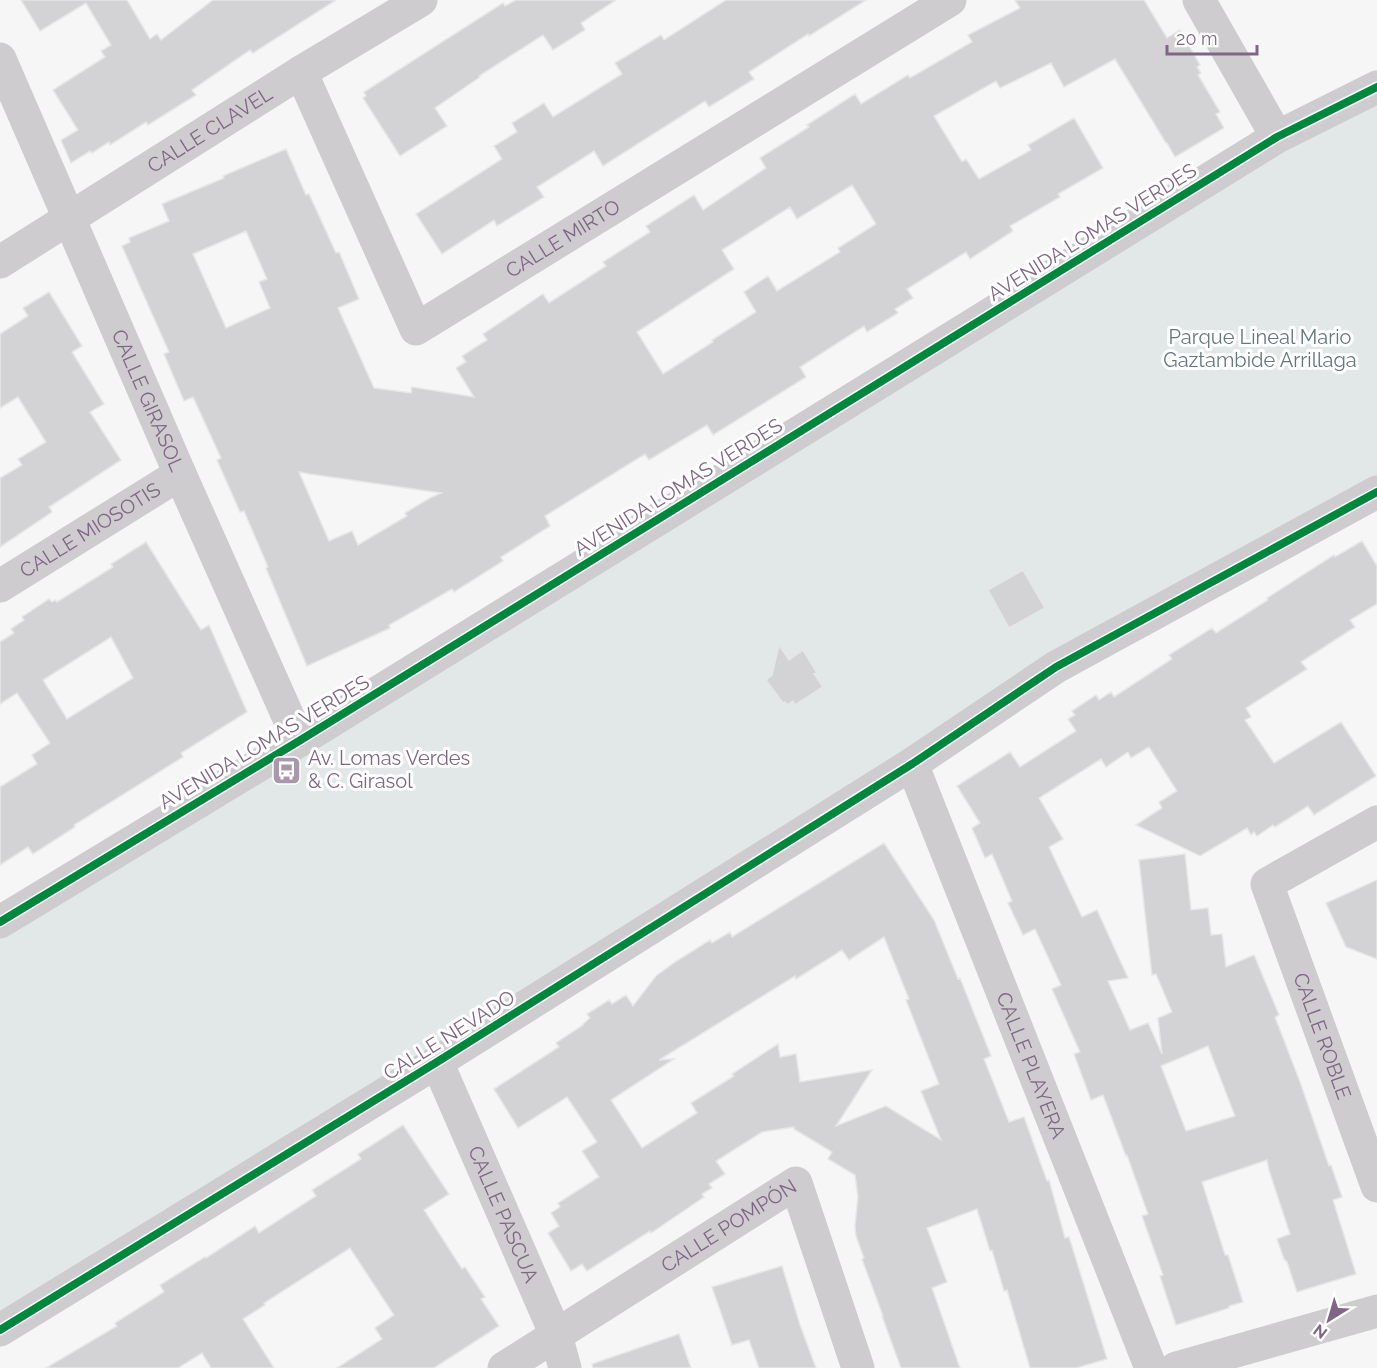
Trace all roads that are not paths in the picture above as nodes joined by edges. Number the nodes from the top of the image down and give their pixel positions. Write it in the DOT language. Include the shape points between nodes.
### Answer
graph roads {
  1 [pos="421,0"];
  2 [pos="950,0"];
  3 [pos="1199,0"];
  4 [pos="0,59"];
  5 [pos="301,72"];
  6 [pos="1377,87"];
  7 [pos="1277,137"];
  8 [pos="69,219"];
  9 [pos="0,262"];
  10 [pos="180,474"];
  11 [pos="1377,492"];
  12 [pos="0,586"];
  13 [pos="299,741"];
  14 [pos="912,764"];
  15 [pos="1377,822"];
  16 [pos="0,922"];
  17 [pos="437,1062"];
  18 [pos="1377,1186"];
  19 [pos="1377,1311"];
  20 [pos="0,1330"];
  21 [pos="556,1335"];
  22 [pos="504,1368"];
  23 [pos="565,1368"];
  24 [pos="858,1368"];
  25 [pos="1151,1368"];
  26 [pos="1176,1368"];
  1 -- 5 [label="street, CALLE CLAVEL"];
  2 -- 5 [label="street, CALLE MIRTO" via="416,329"];
  3 -- 7 [label="street"];
  4 -- 8 [label="street, CALLE GIRASOL"];
  5 -- 8 [label="street, CALLE CLAVEL"];
  6 -- 7 [label="street, AVENIDA LOMAS VERDES"];
  7 -- 13 [label="street, AVENIDA LOMAS VERDES"];
  8 -- 9 [label="street, CALLE CLAVEL"];
  8 -- 10 [label="street, CALLE GIRASOL"];
  10 -- 12 [label="street, CALLE MIOSOTIS"];
  10 -- 13 [label="street, CALLE GIRASOL"];
  11 -- 14 [label="street, CALLE NEVADO" via="1056,667"];
  13 -- 16 [label="street, AVENIDA LOMAS VERDES"];
  14 -- 17 [label="street, CALLE NEVADO"];
  14 -- 25 [label="street, CALLE PLAYERA"];
  15 -- 18 [label="street, CALLE ROBLE" via="1267,884"];
  17 -- 20 [label="street, CALLE NEVADO"];
  17 -- 21 [label="street, CALLE PASCUA"];
  19 -- 26 [label="street"];
  21 -- 22 [label="street"];
  21 -- 23 [label="street, CALLE PASCUA"];
  21 -- 24 [label="street, CALLE POMPÓN" via="796,1183"];
}
